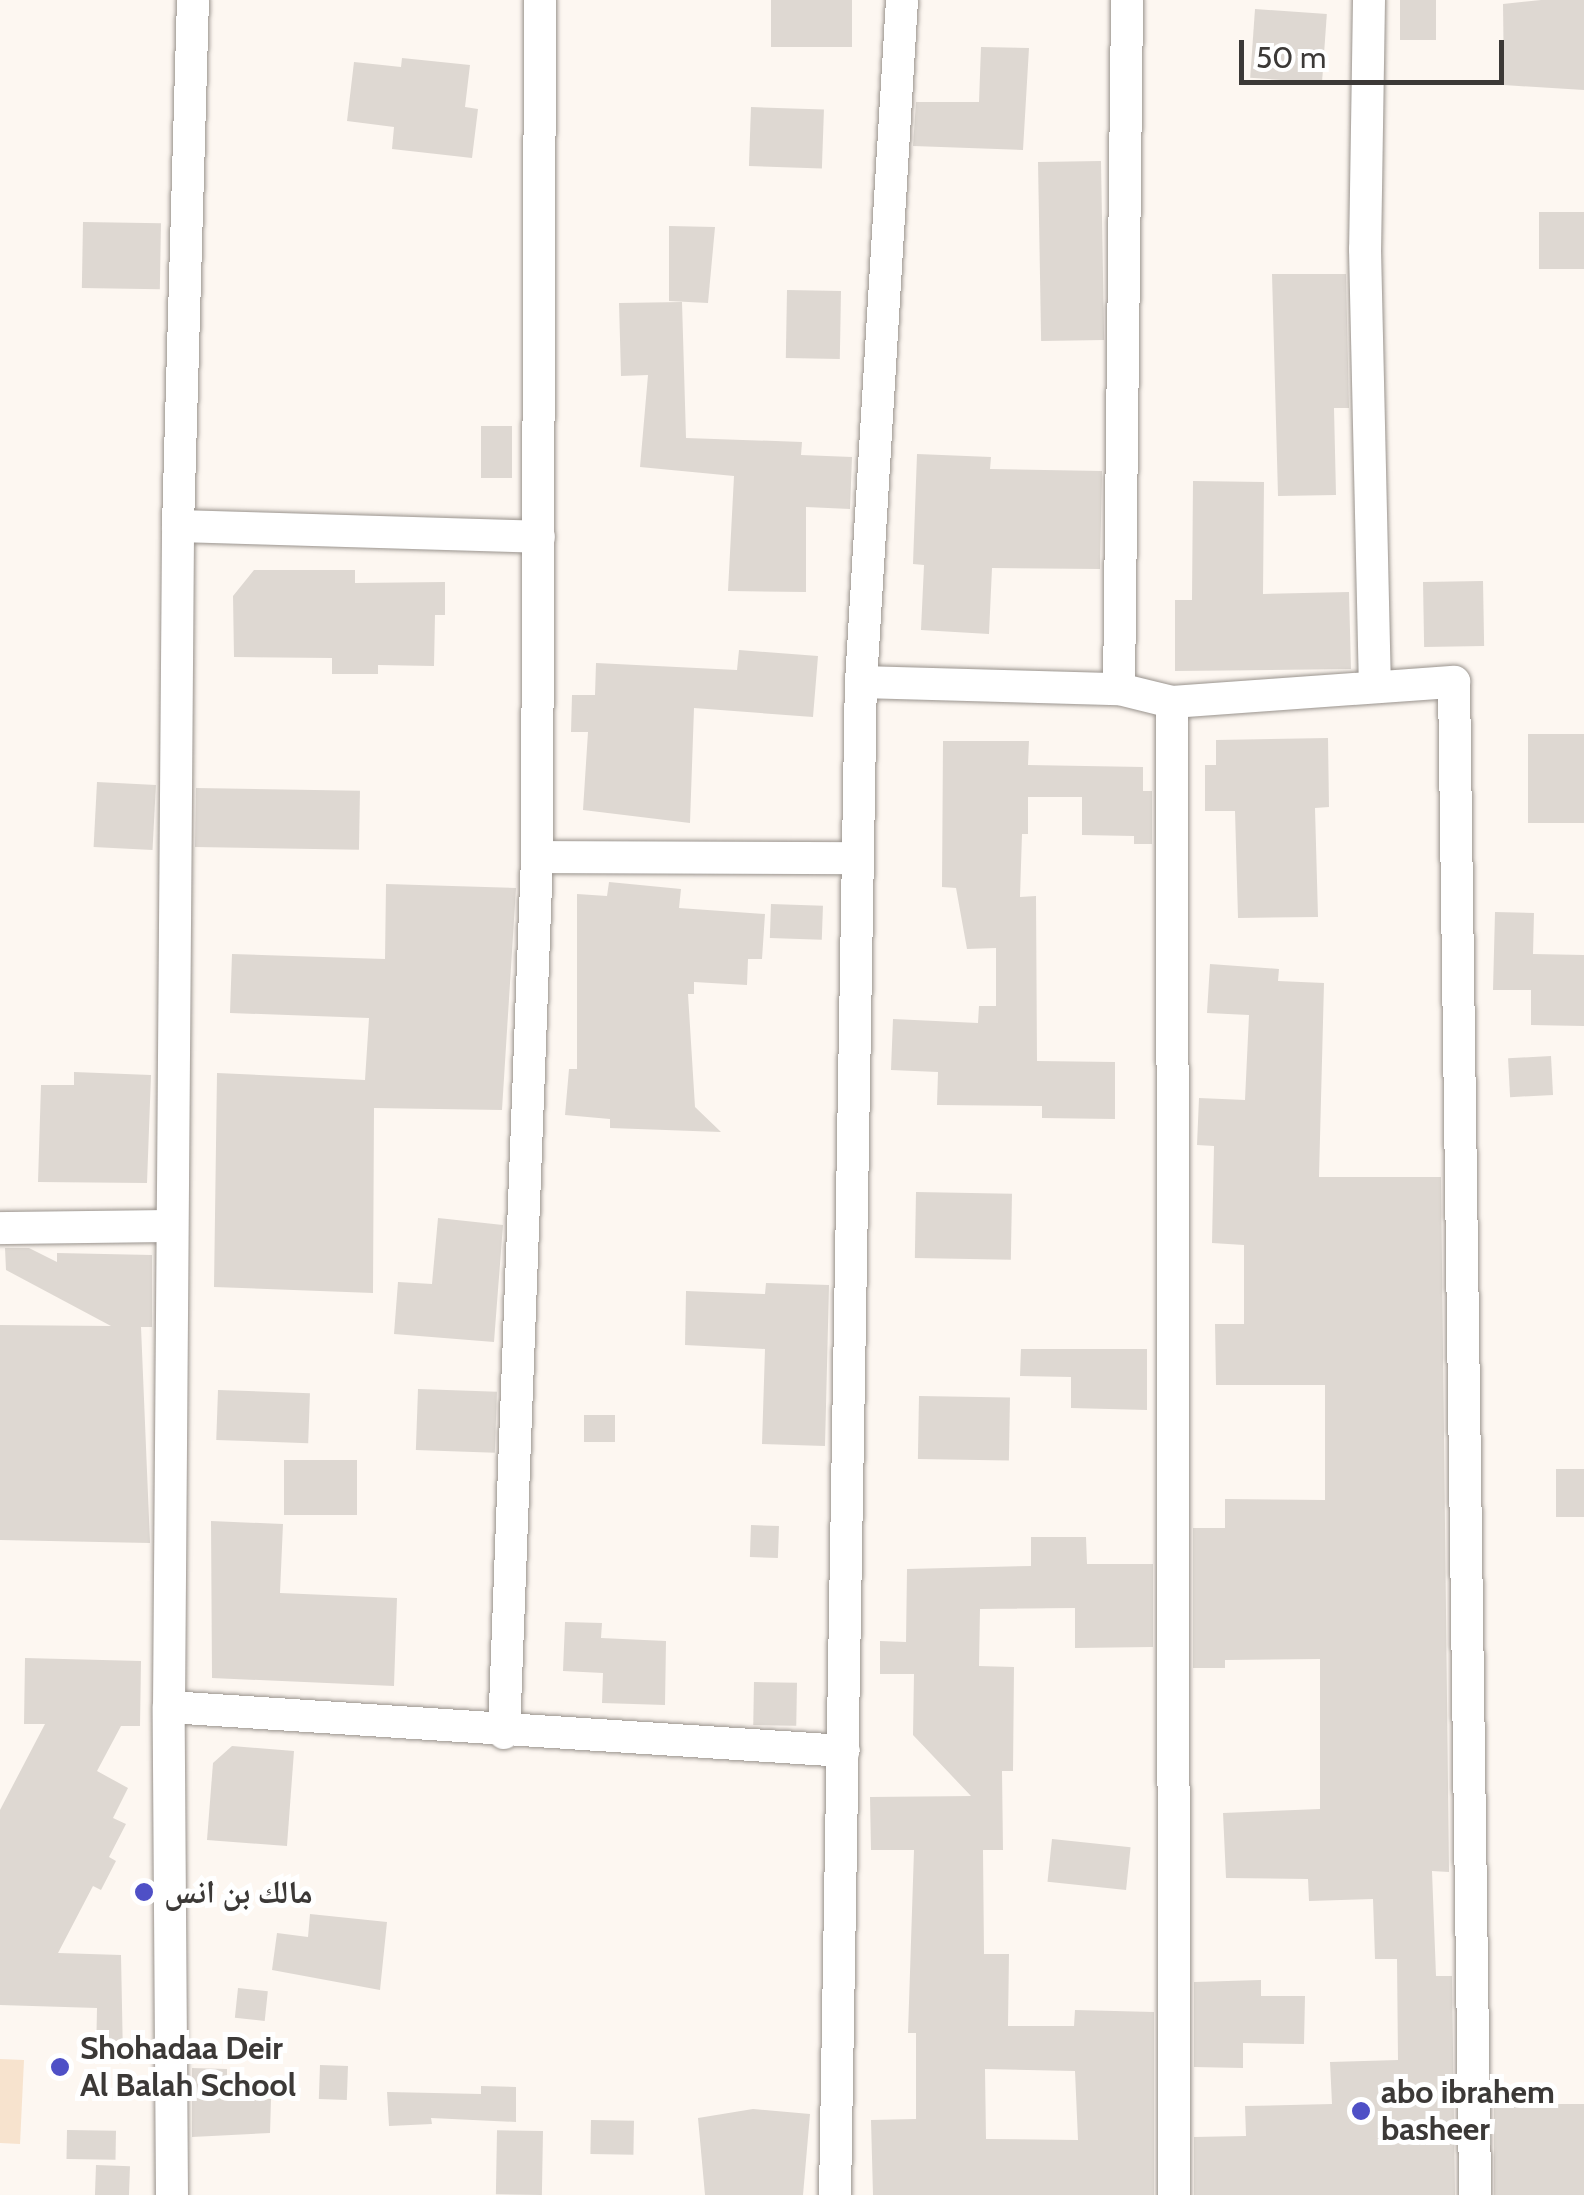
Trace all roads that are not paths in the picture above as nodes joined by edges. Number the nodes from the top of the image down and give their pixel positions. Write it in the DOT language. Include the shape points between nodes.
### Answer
graph roads {
  1 [pos="193,0"];
  2 [pos="540,0"];
  3 [pos="902,0"];
  4 [pos="1127,0"];
  5 [pos="1369,0"];
  6 [pos="178,526"];
  7 [pos="539,537"];
  8 [pos="860,682"];
  9 [pos="1375,684"];
  10 [pos="1120,689"];
  11 [pos="1172,702"];
  12 [pos="537,857"];
  13 [pos="856,858"];
  14 [pos="172,1226"];
  15 [pos="0,1228"];
  16 [pos="168,1707"];
  17 [pos="504,1732"];
  18 [pos="844,1752"];
  19 [pos="172,2195"];
  20 [pos="835,2195"];
  21 [pos="1174,2195"];
  22 [pos="1475,2195"];
  1 -- 6 [label="street"];
  2 -- 7 [label="street"];
  3 -- 8 [label="street"];
  4 -- 10 [label="street"];
  5 -- 9 [label="street" via="1365,249"];
  6 -- 7 [label="street"];
  6 -- 14 [label="street"];
  7 -- 12 [label="street"];
  8 -- 10 [label="street"];
  8 -- 13 [label="street"];
  9 -- 11 [label="street"];
  9 -- 22 [label="street" via="1454,682"];
  10 -- 11 [label="street"];
  11 -- 21 [label="street"];
  12 -- 13 [label="street"];
  12 -- 17 [label="street"];
  13 -- 18 [label="street"];
  14 -- 15 [label="street"];
  14 -- 16 [label="street"];
  16 -- 17 [label="street"];
  16 -- 19 [label="street"];
  17 -- 18 [label="street"];
  18 -- 20 [label="street"];
}
